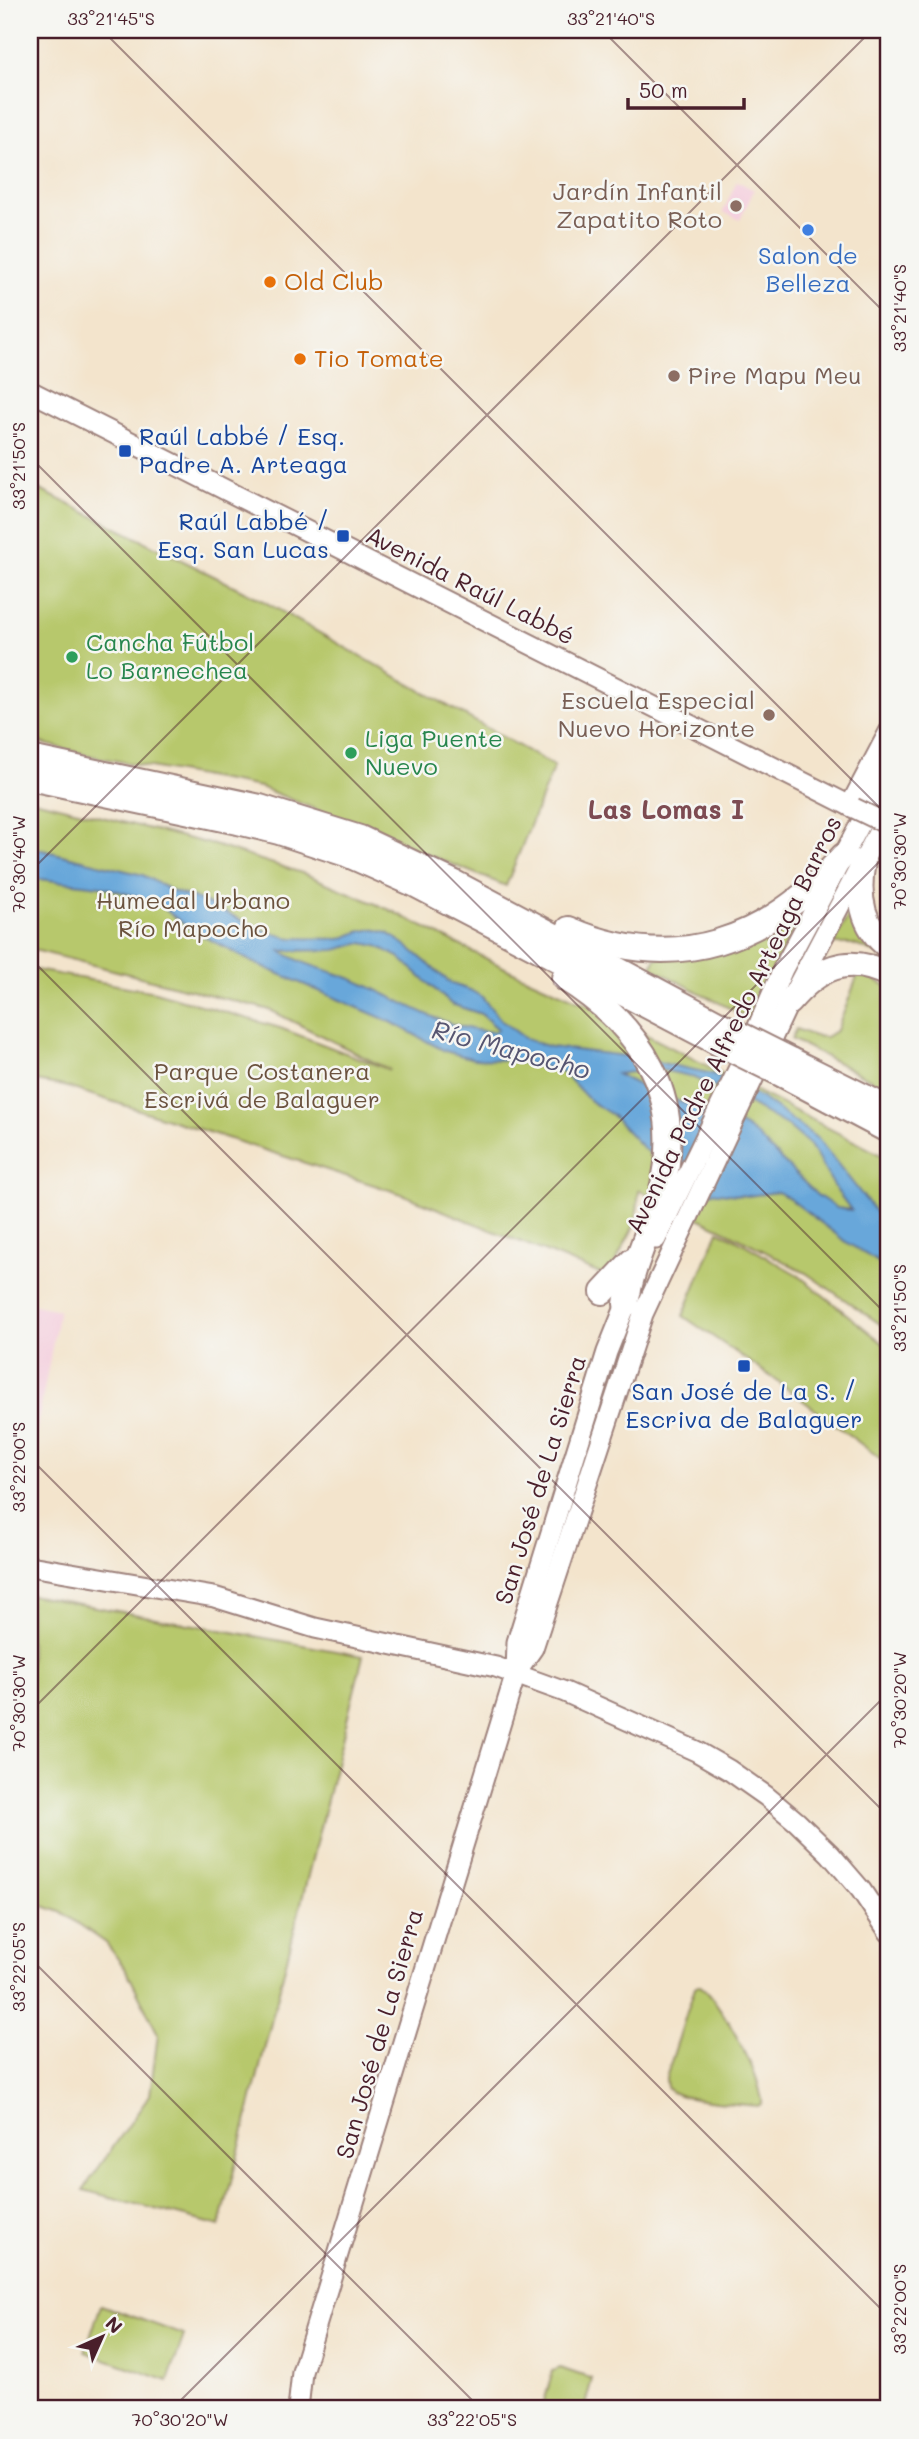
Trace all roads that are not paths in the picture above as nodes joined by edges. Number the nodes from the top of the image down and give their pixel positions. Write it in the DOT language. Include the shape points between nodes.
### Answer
graph roads {
  1 [pos="30,391"];
  2 [pos="889,732"];
  3 [pos="30,758"];
  4 [pos="889,770"];
  5 [pos="30,778"];
  6 [pos="852,807"];
  7 [pos="889,812"];
  8 [pos="889,825"];
  9 [pos="853,858"];
  10 [pos="454,893"];
  11 [pos="889,947"];
  12 [pos="889,975"];
  13 [pos="789,1002"];
  14 [pos="743,1045"];
  15 [pos="787,1068"];
  16 [pos="889,1109"];
  17 [pos="889,1131"];
  18 [pos="668,1217"];
  19 [pos="638,1252"];
  20 [pos="603,1292"];
  21 [pos="634,1309"];
  22 [pos="30,1566"];
  23 [pos="516,1673"];
  24 [pos="889,1932"];
  25 [pos="298,2409"];
  1 -- 6 [label="main road, Avenida Raúl Labbé"];
  2 -- 6 [label="main road, Avenida Padre Alfredo Arteaga Barros"];
  3 -- 10 [label="highway" via="293,816 387,849"];
  4 -- 9 [label="main road, Avenida Padre Alfredo Arteaga Barros"];
  5 -- 10 [label="highway" via="291,836"];
  6 -- 8 [label="main road, Avenida Raúl Labbé, bridge"];
  7 -- 9 [label="main road, Avenida Padre Alfredo Arteaga Barros"];
  9 -- 10 [label="highway" via="755,929 717,944 677,950 607,943"];
  9 -- 11 [label="highway" via="866,918"];
  9 -- 13 [label="main road, Avenida Padre Alfredo Arteaga Barros"];
  9 -- 14 [label="main road, Avenida Padre Alfredo Arteaga Barros" via="783,969"];
  10 -- 14 [label="highway"];
  10 -- 18 [label="highway" via="530,956 603,1004 650,1062 664,1105"];
  12 -- 13 [label="highway" via="860,965 841,965 811,980"];
  13 -- 14 [label="main road, Avenida Padre Alfredo Arteaga Barros"];
  14 -- 15 [label="highway, bridge"];
  14 -- 18 [label="main road, Avenida Padre Alfredo Arteaga Barros"];
  15 -- 16 [label="highway"];
  15 -- 17 [label="highway"];
  18 -- 19 [label="highway"];
  18 -- 21 [label="main road, Avenida Padre Alfredo Arteaga Barros"];
  19 -- 20 [label="highway"];
  19 -- 21 [label="highway"];
  21 -- 23 [label="main road, San José de La Sierra" via="607,1352 517,1642"];
  22 -- 23 [label="main road" via="214,1597 303,1625"];
  23 -- 24 [label="main road" via="696,1751 749,1783 830,1854"];
  23 -- 25 [label="main road, San José de La Sierra" via="302,2372"];
}
